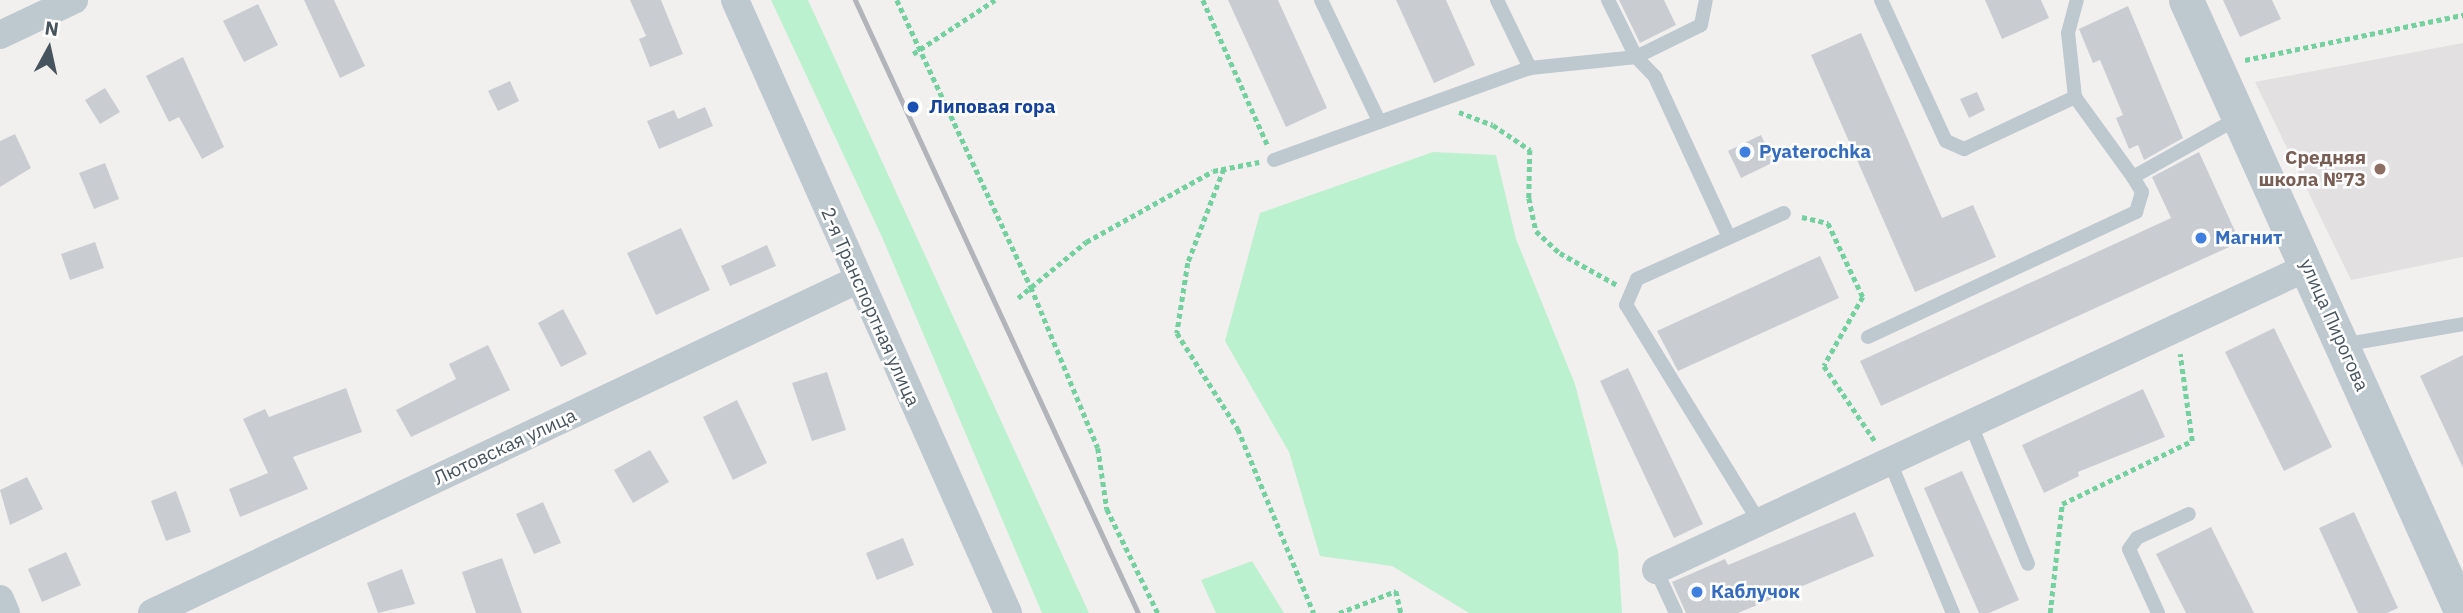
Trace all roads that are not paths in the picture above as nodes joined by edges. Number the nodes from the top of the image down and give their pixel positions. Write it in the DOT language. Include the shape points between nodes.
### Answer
graph roads {
  1 [pos="74,0"];
  2 [pos="735,0"];
  3 [pos="1321,0"];
  4 [pos="1497,0"];
  5 [pos="1608,0"];
  6 [pos="1706,0"];
  7 [pos="1881,0"];
  8 [pos="2077,0"];
  9 [pos="2186,0"];
  10 [pos="0,35"];
  11 [pos="1636,57"];
  12 [pos="1530,68"];
  13 [pos="2075,97"];
  14 [pos="2239,117"];
  15 [pos="1379,121"];
  16 [pos="1274,160"];
  17 [pos="2133,177"];
  18 [pos="1784,213"];
  19 [pos="1729,237"];
  20 [pos="2308,268"];
  21 [pos="857,280"];
  22 [pos="2463,324"];
  23 [pos="1868,337"];
  24 [pos="2342,345"];
  25 [pos="1971,425"];
  26 [pos="1890,462"];
  27 [pos="2189,514"];
  28 [pos="1758,520"];
  29 [pos="2028,564"];
  30 [pos="1656,570"];
  31 [pos="0,599"];
  32 [pos="6,613"];
  33 [pos="152,613"];
  34 [pos="1008,613"];
  35 [pos="1676,613"];
  36 [pos="1954,613"];
  37 [pos="2158,613"];
  38 [pos="2462,613"];
  1 -- 10 [label="street"];
  2 -- 21 [label="street, 2-я Транспортная улица"];
  3 -- 15 [label="lane"];
  4 -- 12 [label="lane"];
  5 -- 11 [label="lane"];
  6 -- 11 [label="lane" via="1701,25"];
  7 -- 13 [label="lane" via="1955,149 1964,149"];
  8 -- 13 [label="lane" via="2068,33"];
  9 -- 14 [label="street, улица Пирогова"];
  11 -- 12 [label="lane"];
  11 -- 19 [label="lane" via="1655,77"];
  12 -- 15 [label="lane"];
  13 -- 17 [label="lane"];
  14 -- 17 [label="lane"];
  14 -- 20 [label="street, улица Пирогова"];
  15 -- 16 [label="lane"];
  17 -- 23 [label="lane" via="2142,192 2136,212"];
  18 -- 19 [label="lane"];
  19 -- 28 [label="lane" via="1637,279 1628,291 1626,305"];
  20 -- 24 [label="street, улица Пирогова"];
  20 -- 25 [label="street"];
  21 -- 33 [label="street, Лютовская улица"];
  21 -- 34 [label="street, 2-я Транспортная улица"];
  22 -- 24 [label="lane"];
  24 -- 38 [label="street, улица Пирогова"];
  25 -- 26 [label="street"];
  25 -- 29 [label="lane"];
  26 -- 28 [label="street"];
  26 -- 36 [label="lane"];
  27 -- 37 [label="lane" via="2137,538 2129,548"];
  28 -- 30 [label="street"];
  30 -- 35 [label="lane"];
  31 -- 32 [label="street"];
}
